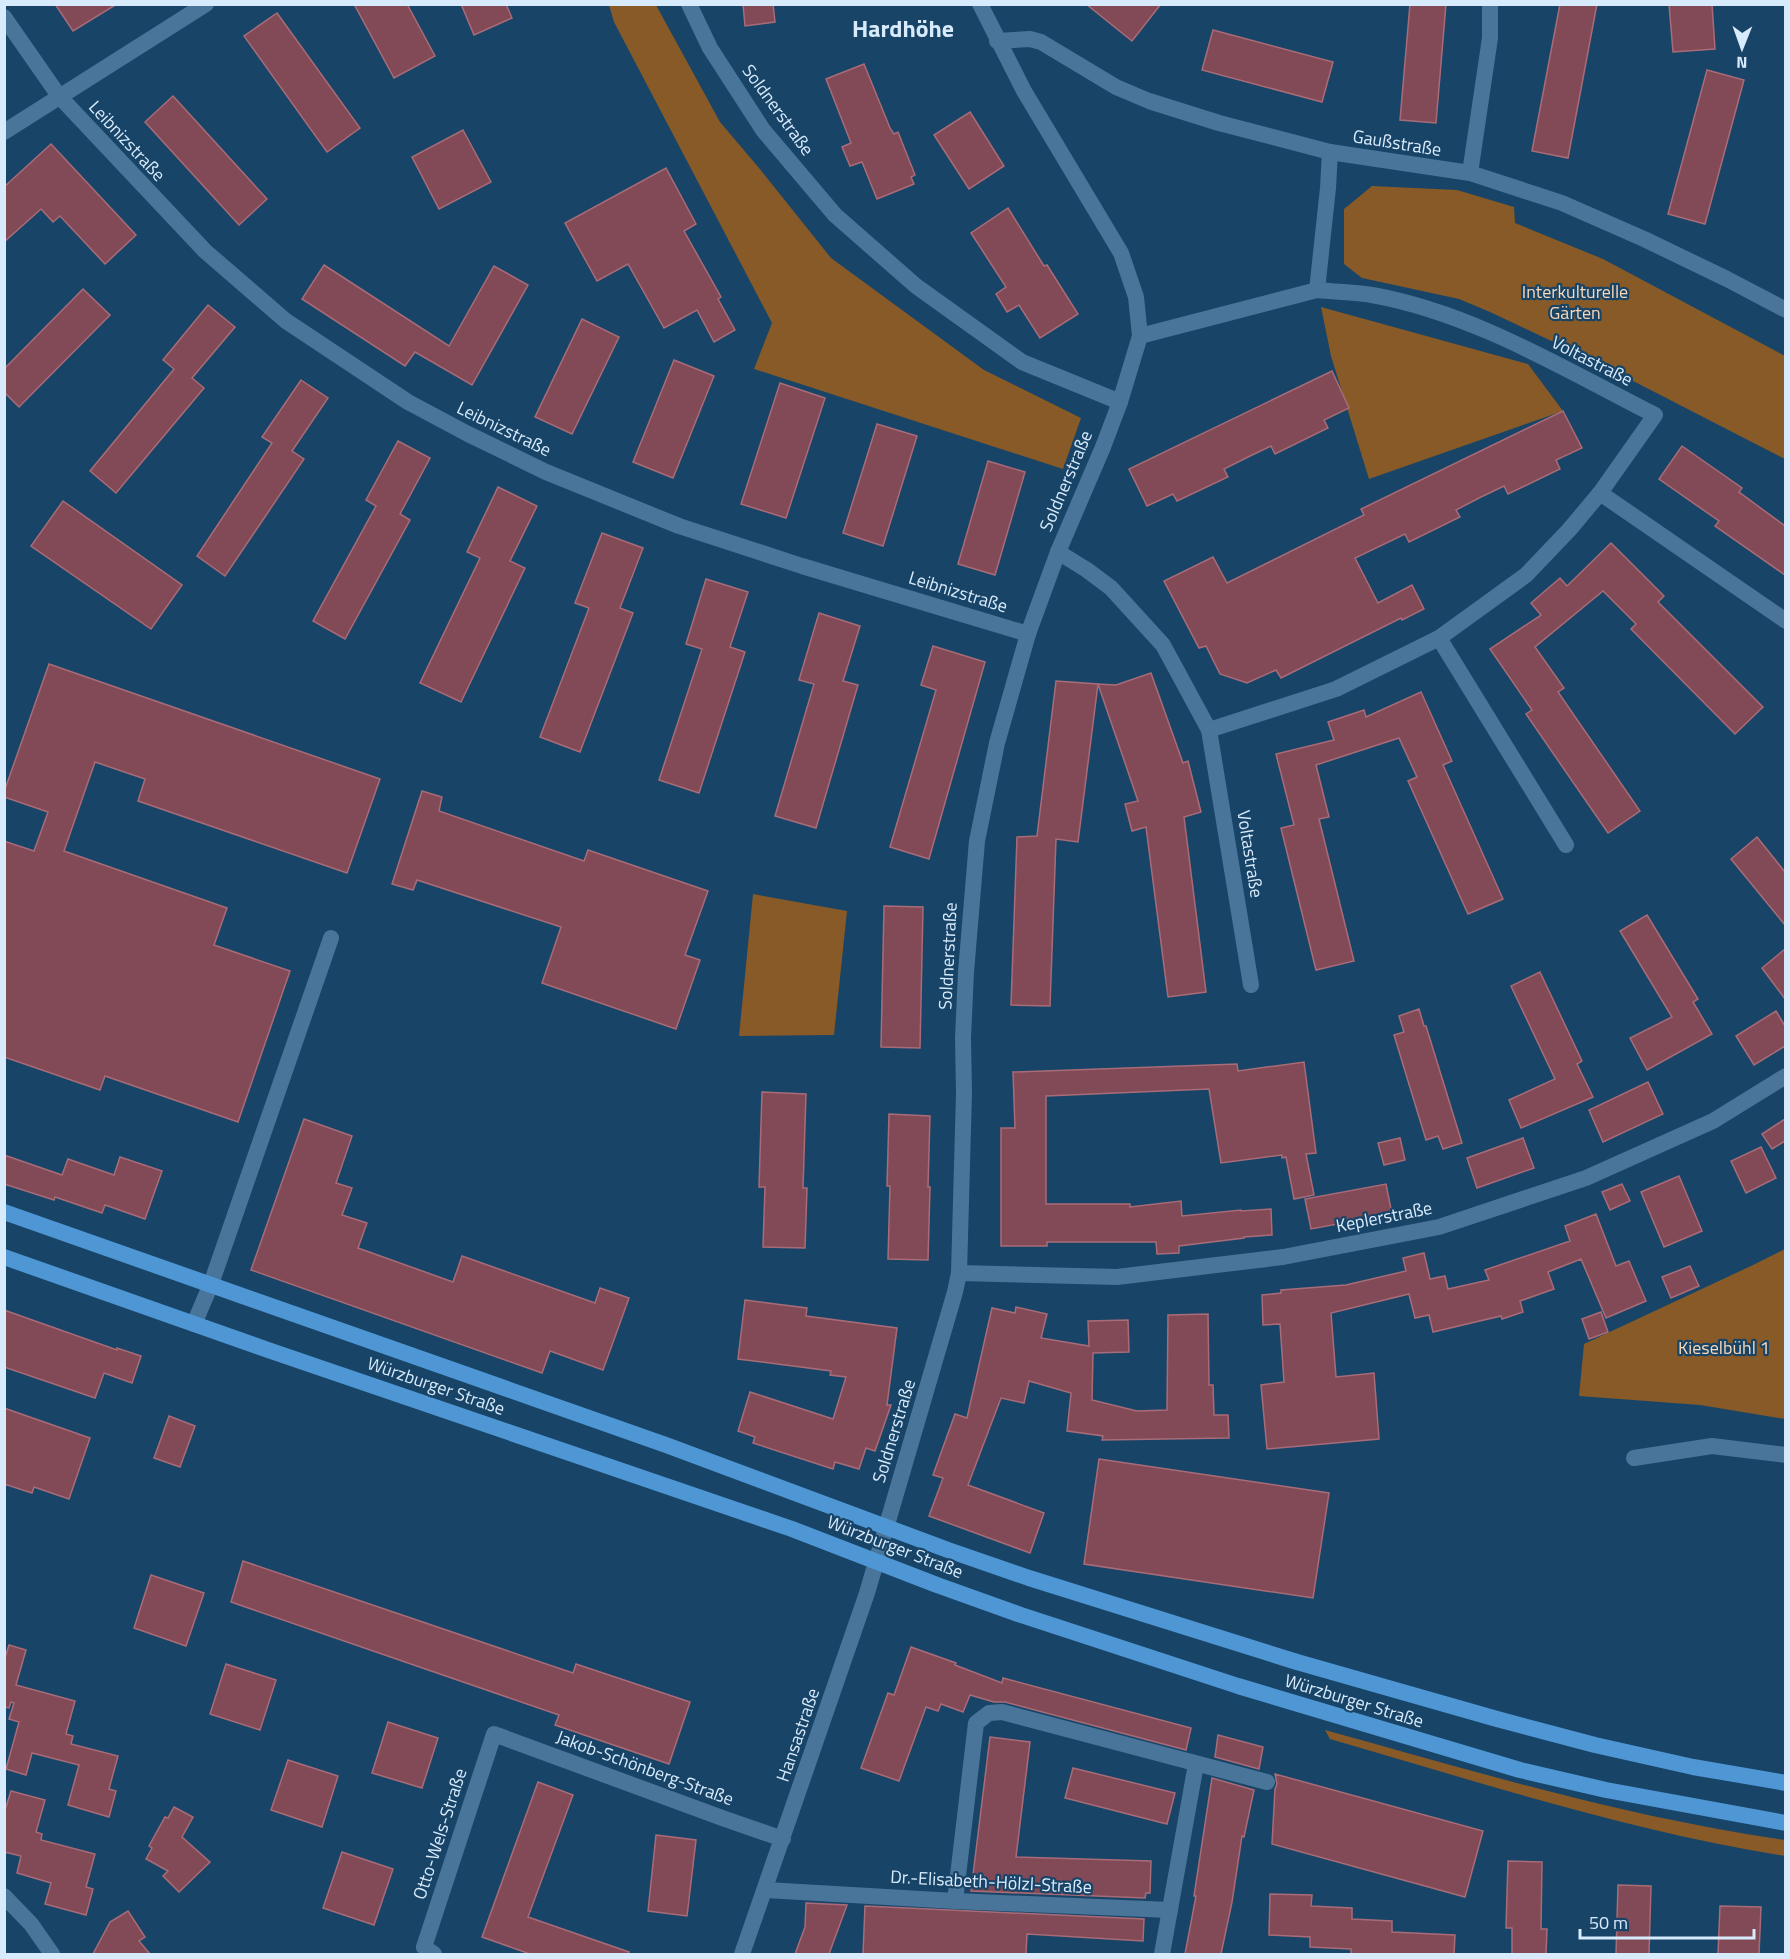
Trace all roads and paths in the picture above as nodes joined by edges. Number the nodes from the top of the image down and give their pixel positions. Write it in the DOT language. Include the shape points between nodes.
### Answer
graph roads {
  1 [pos="206,4"];
  2 [pos="689,4"];
  3 [pos="980,4"];
  4 [pos="1490,4"];
  5 [pos="4,17"];
  6 [pos="997,41"];
  7 [pos="59,96"];
  8 [pos="4,132"];
  9 [pos="1330,152"];
  10 [pos="1470,173"];
  11 [pos="1317,290"];
  12 [pos="1785,310"];
  13 [pos="1140,336"];
  14 [pos="1120,402"];
  15 [pos="1600,493"];
  16 [pos="1058,552"];
  17 [pos="1785,621"];
  18 [pos="1028,634"];
  19 [pos="1439,638"];
  20 [pos="1209,730"];
  21 [pos="1566,844"];
  22 [pos="331,939"];
  23 [pos="1251,986"];
  24 [pos="1785,1076"];
  25 [pos="4,1212"];
  26 [pos="4,1257"];
  27 [pos="959,1273"];
  28 [pos="211,1284"];
  29 [pos="194,1324"];
  30 [pos="1785,1455"];
  31 [pos="1634,1458"];
  32 [pos="885,1527"];
  33 [pos="877,1561"];
  34 [pos="494,1734"];
  35 [pos="1196,1764"];
  36 [pos="1267,1782"];
  37 [pos="1785,1784"];
  38 [pos="1785,1823"];
  39 [pos="783,1839"];
  40 [pos="766,1890"];
  41 [pos="4,1896"];
  42 [pos="956,1901"];
  43 [pos="1170,1910"];
  44 [pos="429,1951"];
  45 [pos="52,1954"];
  46 [pos="742,1954"];
  47 [pos="1162,1954"];
  1 -- 7 [label="street"];
  2 -- 14 [label="street, Soldnerstraße" via="710,48 763,130 835,215 916,286 1022,362"];
  3 -- 6 [label="street, Soldnerstraße"];
  4 -- 10 [label="street" via="1490,38"];
  5 -- 7 [label="street, Leibnizstraße"];
  6 -- 9 [label="street, Gaußstraße" via="1041,42 1116,87 1149,101"];
  6 -- 13 [label="street, Soldnerstraße" via="1121,253 1136,297"];
  7 -- 8 [label="street"];
  7 -- 18 [label="street, Leibnizstraße" via="225,270 286,321 408,402 546,472 679,526"];
  9 -- 10 [label="street, Gaußstraße"];
  9 -- 11 [label="street"];
  10 -- 12 [label="street, Gaußstraße" via="1562,203 1644,238"];
  11 -- 13 [label="street, Voltastraße"];
  11 -- 15 [label="street, Voltastraße" via="1372,295 1443,314 1507,339 1655,415"];
  13 -- 14 [label="street, Soldnerstraße"];
  14 -- 16 [label="street, Soldnerstraße"];
  15 -- 17 [label="street"];
  15 -- 19 [label="street, Voltastraße" via="1526,574"];
  16 -- 18 [label="street, Soldnerstraße"];
  16 -- 20 [label="street, Voltastraße" via="1111,588 1163,645"];
  18 -- 27 [label="street, Soldnerstraße" via="997,743 977,841 964,1016"];
  19 -- 20 [label="street, Voltastraße" via="1336,689"];
  19 -- 21 [label="street"];
  20 -- 23 [label="street, Voltastraße"];
  22 -- 28 [label="street"];
  24 -- 27 [label="street, Keplerstraße" via="1713,1121 1586,1178 1439,1227 1282,1257 1117,1277"];
  25 -- 28 [label="main road, Würzburger Straße"];
  26 -- 29 [label="main road, Würzburger Straße"];
  27 -- 32 [label="street, Soldnerstraße"];
  28 -- 29 [label="street"];
  28 -- 32 [label="main road, Würzburger Straße"];
  29 -- 33 [label="main road, Würzburger Straße"];
  30 -- 31 [label="street" via="1712,1446"];
  32 -- 33 [label="street, Hansastraße"];
  32 -- 37 [label="main road, Würzburger Straße" via="1029,1578 1297,1662 1606,1747"];
  33 -- 38 [label="main road, Würzburger Straße" via="1097,1640 1479,1758 1606,1790"];
  33 -- 39 [label="street, Hansastraße"];
  34 -- 39 [label="street, Jakob-Schönberg-Straße"];
  34 -- 44 [label="street, Otto-Wels-Straße"];
  35 -- 36 [label="street"];
  35 -- 42 [label="street" via="1002,1712 989,1713 976,1723"];
  35 -- 43 [label="street"];
  39 -- 40 [label="street, Hansastraße"];
  40 -- 42 [label="street, Dr.-Elisabeth-Hölzl-Straße"];
  40 -- 46 [label="street, Hansastraße"];
  41 -- 45 [label="street"];
  42 -- 43 [label="street, Dr.-Elisabeth-Hölzl-Straße"];
  43 -- 47 [label="street"];
}
